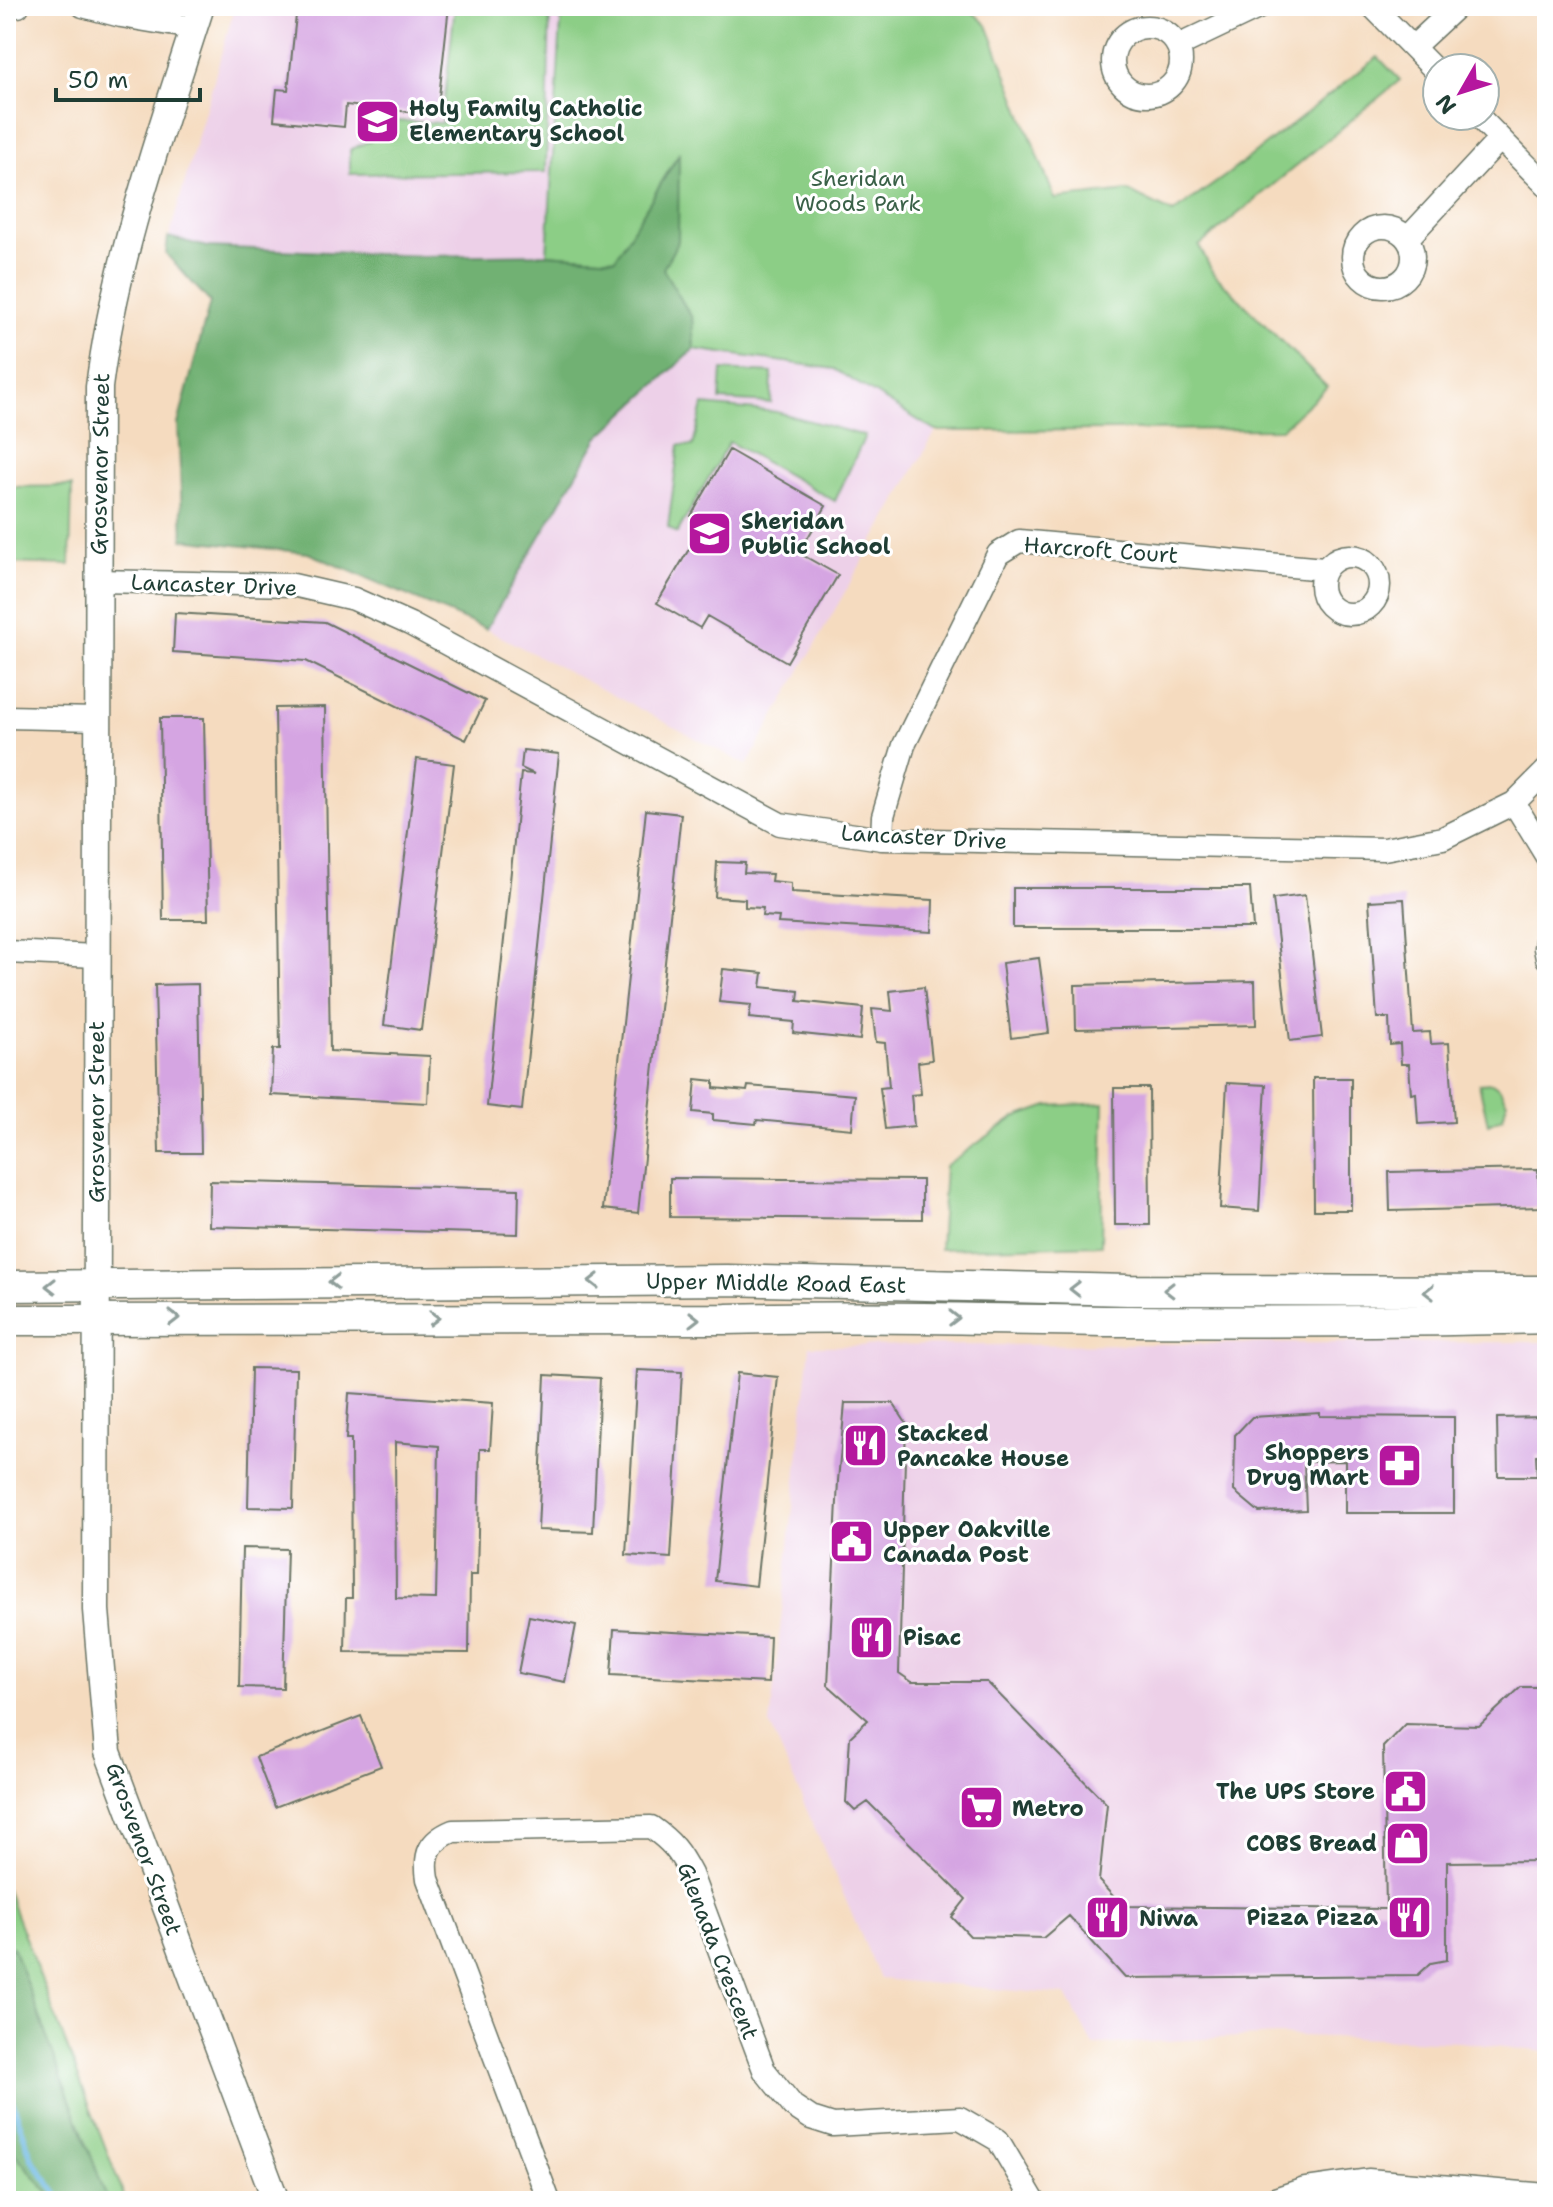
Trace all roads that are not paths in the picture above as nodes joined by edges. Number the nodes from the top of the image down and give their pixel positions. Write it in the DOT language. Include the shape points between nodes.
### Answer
graph roads {
  1 [pos="18,6"];
  2 [pos="83,6"];
  3 [pos="1262,6"];
  4 [pos="1372,6"];
  5 [pos="1457,6"];
  6 [pos="6,8"];
  7 [pos="197,17"];
  8 [pos="1178,46"];
  9 [pos="1413,47"];
  10 [pos="1421,55"];
  11 [pos="1493,132"];
  12 [pos="1500,139"];
  13 [pos="1547,186"];
  14 [pos="1407,239"];
  15 [pos="1324,569"];
  16 [pos="97,581"];
  17 [pos="6,717"];
  18 [pos="97,719"];
  19 [pos="1547,770"];
  20 [pos="1514,803"];
  21 [pos="882,839"];
  22 [pos="1547,857"];
  23 [pos="1547,935"];
  24 [pos="6,952"];
  25 [pos="97,956"];
  26 [pos="1547,958"];
  27 [pos="6,1286"];
  28 [pos="96,1286"];
  29 [pos="1547,1291"];
  30 [pos="96,1318"];
  31 [pos="1547,1318"];
  32 [pos="6,1320"];
  33 [pos="1547,2197"];
  34 [pos="276,2201"];
  35 [pos="549,2201"];
  36 [pos="1034,2201"];
  37 [pos="1275,2201"];
  1 -- 6 [label="street"];
  2 -- 7 [label="street" via="121,16"];
  3 -- 8 [label="street"];
  4 -- 9 [label="street"];
  5 -- 9 [label="street"];
  7 -- 16 [label="street, Grosvenor Street" via="137,205 104,345 97,431"];
  9 -- 10 [label="street"];
  11 -- 12 [label="street"];
  12 -- 13 [label="street"];
  12 -- 14 [label="street"];
  15 -- 21 [label="street, Harcroft Court" via="1019,541 998,554 904,745 883,816"];
  16 -- 18 [label="street, Grosvenor Street"];
  16 -- 21 [label="street, Lancaster Drive" via="293,585 354,599 410,624 780,824"];
  17 -- 18 [label="street"];
  18 -- 25 [label="street, Grosvenor Street"];
  19 -- 20 [label="street, Lancaster Drive"];
  20 -- 21 [label="street, Lancaster Drive" via="1443,838 1384,849"];
  20 -- 22 [label="street"];
  23 -- 26 [label="street"];
  24 -- 25 [label="street"];
  25 -- 28 [label="street, Grosvenor Street"];
  28 -- 27 [label="main road, Upper Middle Road East, one-way"];
  29 -- 28 [label="main road, Upper Middle Road East, one-way" via="1128,1290 727,1280"];
  28 -- 30 [label="street, Grosvenor Street"];
  30 -- 31 [label="main road, Upper Middle Road East, one-way"];
  30 -- 32 [label="main road, Upper Middle Road East"];
  30 -- 34 [label="street, Grosvenor Street" via="96,1610 108,1752"];
  33 -- 37 [label="street" via="1368,2182"];
  35 -- 36 [label="street, Glenada Crescent" via="428,1879 428,1849 453,1831 651,1827 672,1842 687,1865 764,2070 793,2106 833,2125 960,2118 998,2140"];
}
